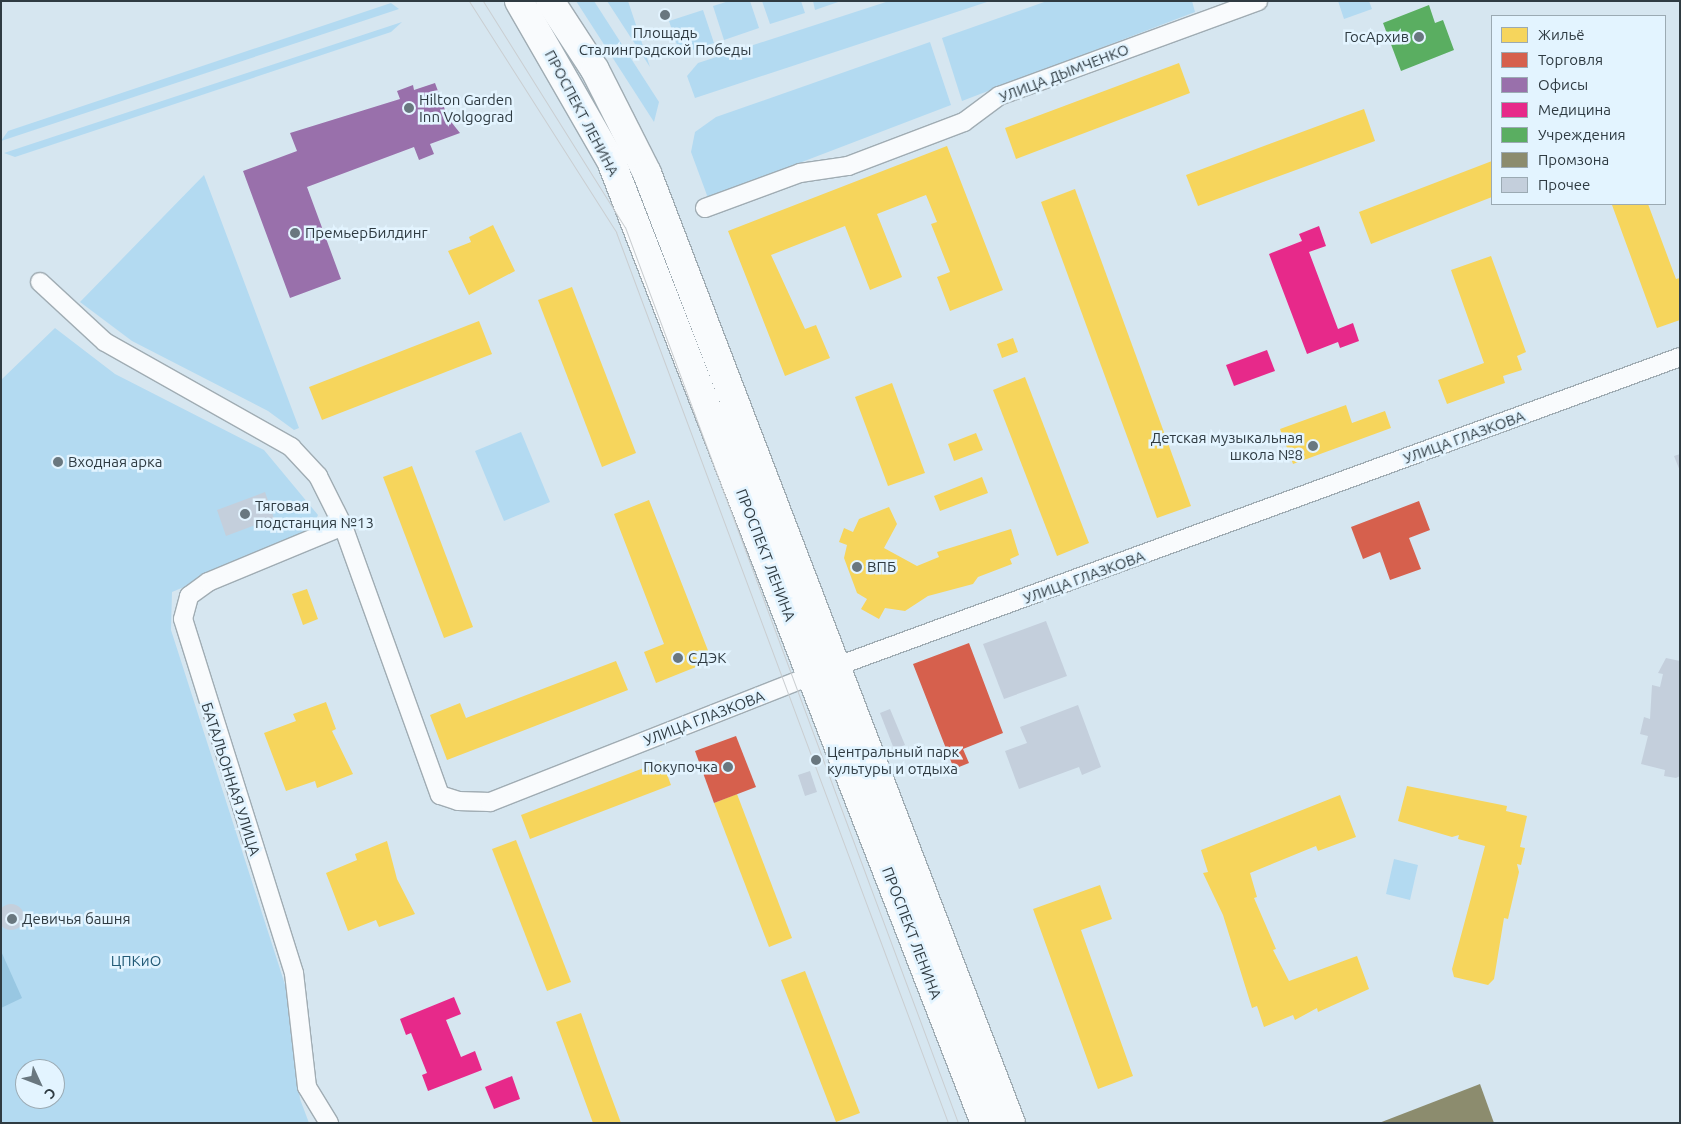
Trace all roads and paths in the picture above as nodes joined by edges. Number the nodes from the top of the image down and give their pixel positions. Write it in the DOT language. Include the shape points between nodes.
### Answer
graph roads {
  1 [pos="519,1"];
  2 [pos="550,1"];
  3 [pos="1258,1"];
  4 [pos="704,208"];
  5 [pos="40,282"];
  6 [pos="1680,357"];
  7 [pos="343,526"];
  8 [pos="840,668"];
  9 [pos="812,675"];
  10 [pos="329,1123"];
  11 [pos="985,1123"];
  12 [pos="1011,1123"];
  1 -- 9 [label="main road, ПРОСПЕКТ ЛЕНИНА" via="611,160"];
  2 -- 8 [label="main road, ПРОСПЕКТ ЛЕНИНА" via="595,70 647,173"];
  3 -- 4 [label="street, УЛИЦА ДЫМЧЕНКО" via="999,96 964,122 848,166 800,174"];
  5 -- 7 [label="street" via="105,342 292,447 318,476"];
  6 -- 8 [label="street, УЛИЦА ГЛАЗКОВА"];
  7 -- 9 [label="street, УЛИЦА ГЛАЗКОВА" via="440,795 490,802"];
  7 -- 10 [label="street, БАТАЛЬОННАЯ УЛИЦА" via="208,582 189,596 183,619 296,980 308,1087"];
  8 -- 9 [label="street, УЛИЦА ГЛАЗКОВА"];
  8 -- 12 [label="main road, ПРОСПЕКТ ЛЕНИНА"];
  9 -- 11 [label="main road, ПРОСПЕКТ ЛЕНИНА"];
}
